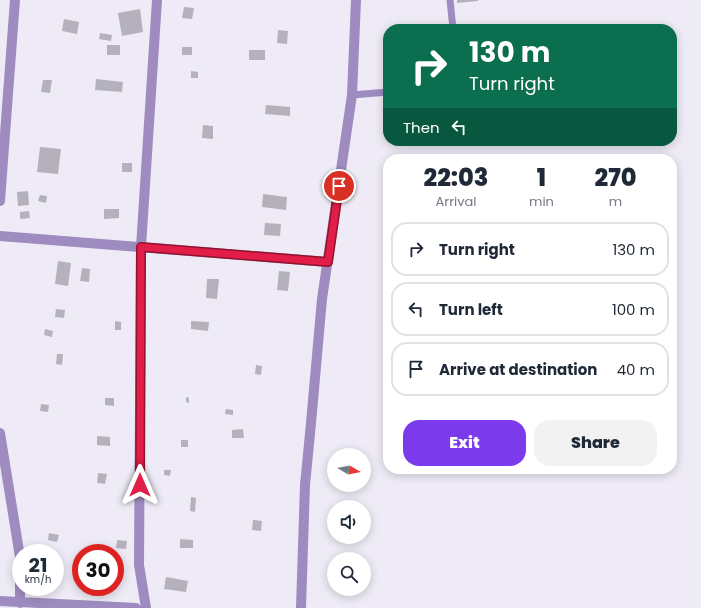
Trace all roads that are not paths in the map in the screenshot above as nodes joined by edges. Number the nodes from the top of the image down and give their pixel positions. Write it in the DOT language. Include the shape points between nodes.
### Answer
graph roads {
  1 [pos="15,0"];
  2 [pos="157,0"];
  3 [pos="356,0"];
  4 [pos="450,0"];
  5 [pos="452,24"];
  6 [pos="383,92"];
  7 [pos="352,95"];
  8 [pos="0,201"];
  9 [pos="0,236"];
  10 [pos="141,247"];
  11 [pos="328,262"];
  12 [pos="0,433"];
  13 [pos="0,601"];
  14 [pos="20,603"];
  15 [pos="136,608"];
  16 [pos="146,608"];
  17 [pos="301,608"];
  1 -- 8 [label="street"];
  2 -- 10 [label="street"];
  3 -- 7 [label="street"];
  4 -- 5 [label="lane"];
  6 -- 7 [label="lane"];
  7 -- 11 [label="street"];
  9 -- 10 [label="street"];
  10 -- 11 [label="street"];
  10 -- 16 [label="street" via="139,565"];
  11 -- 17 [label="street" via="322,299 305,485"];
  12 -- 14 [label="street" via="20,557"];
  13 -- 14 [label="street"];
  14 -- 15 [label="street"];
}
